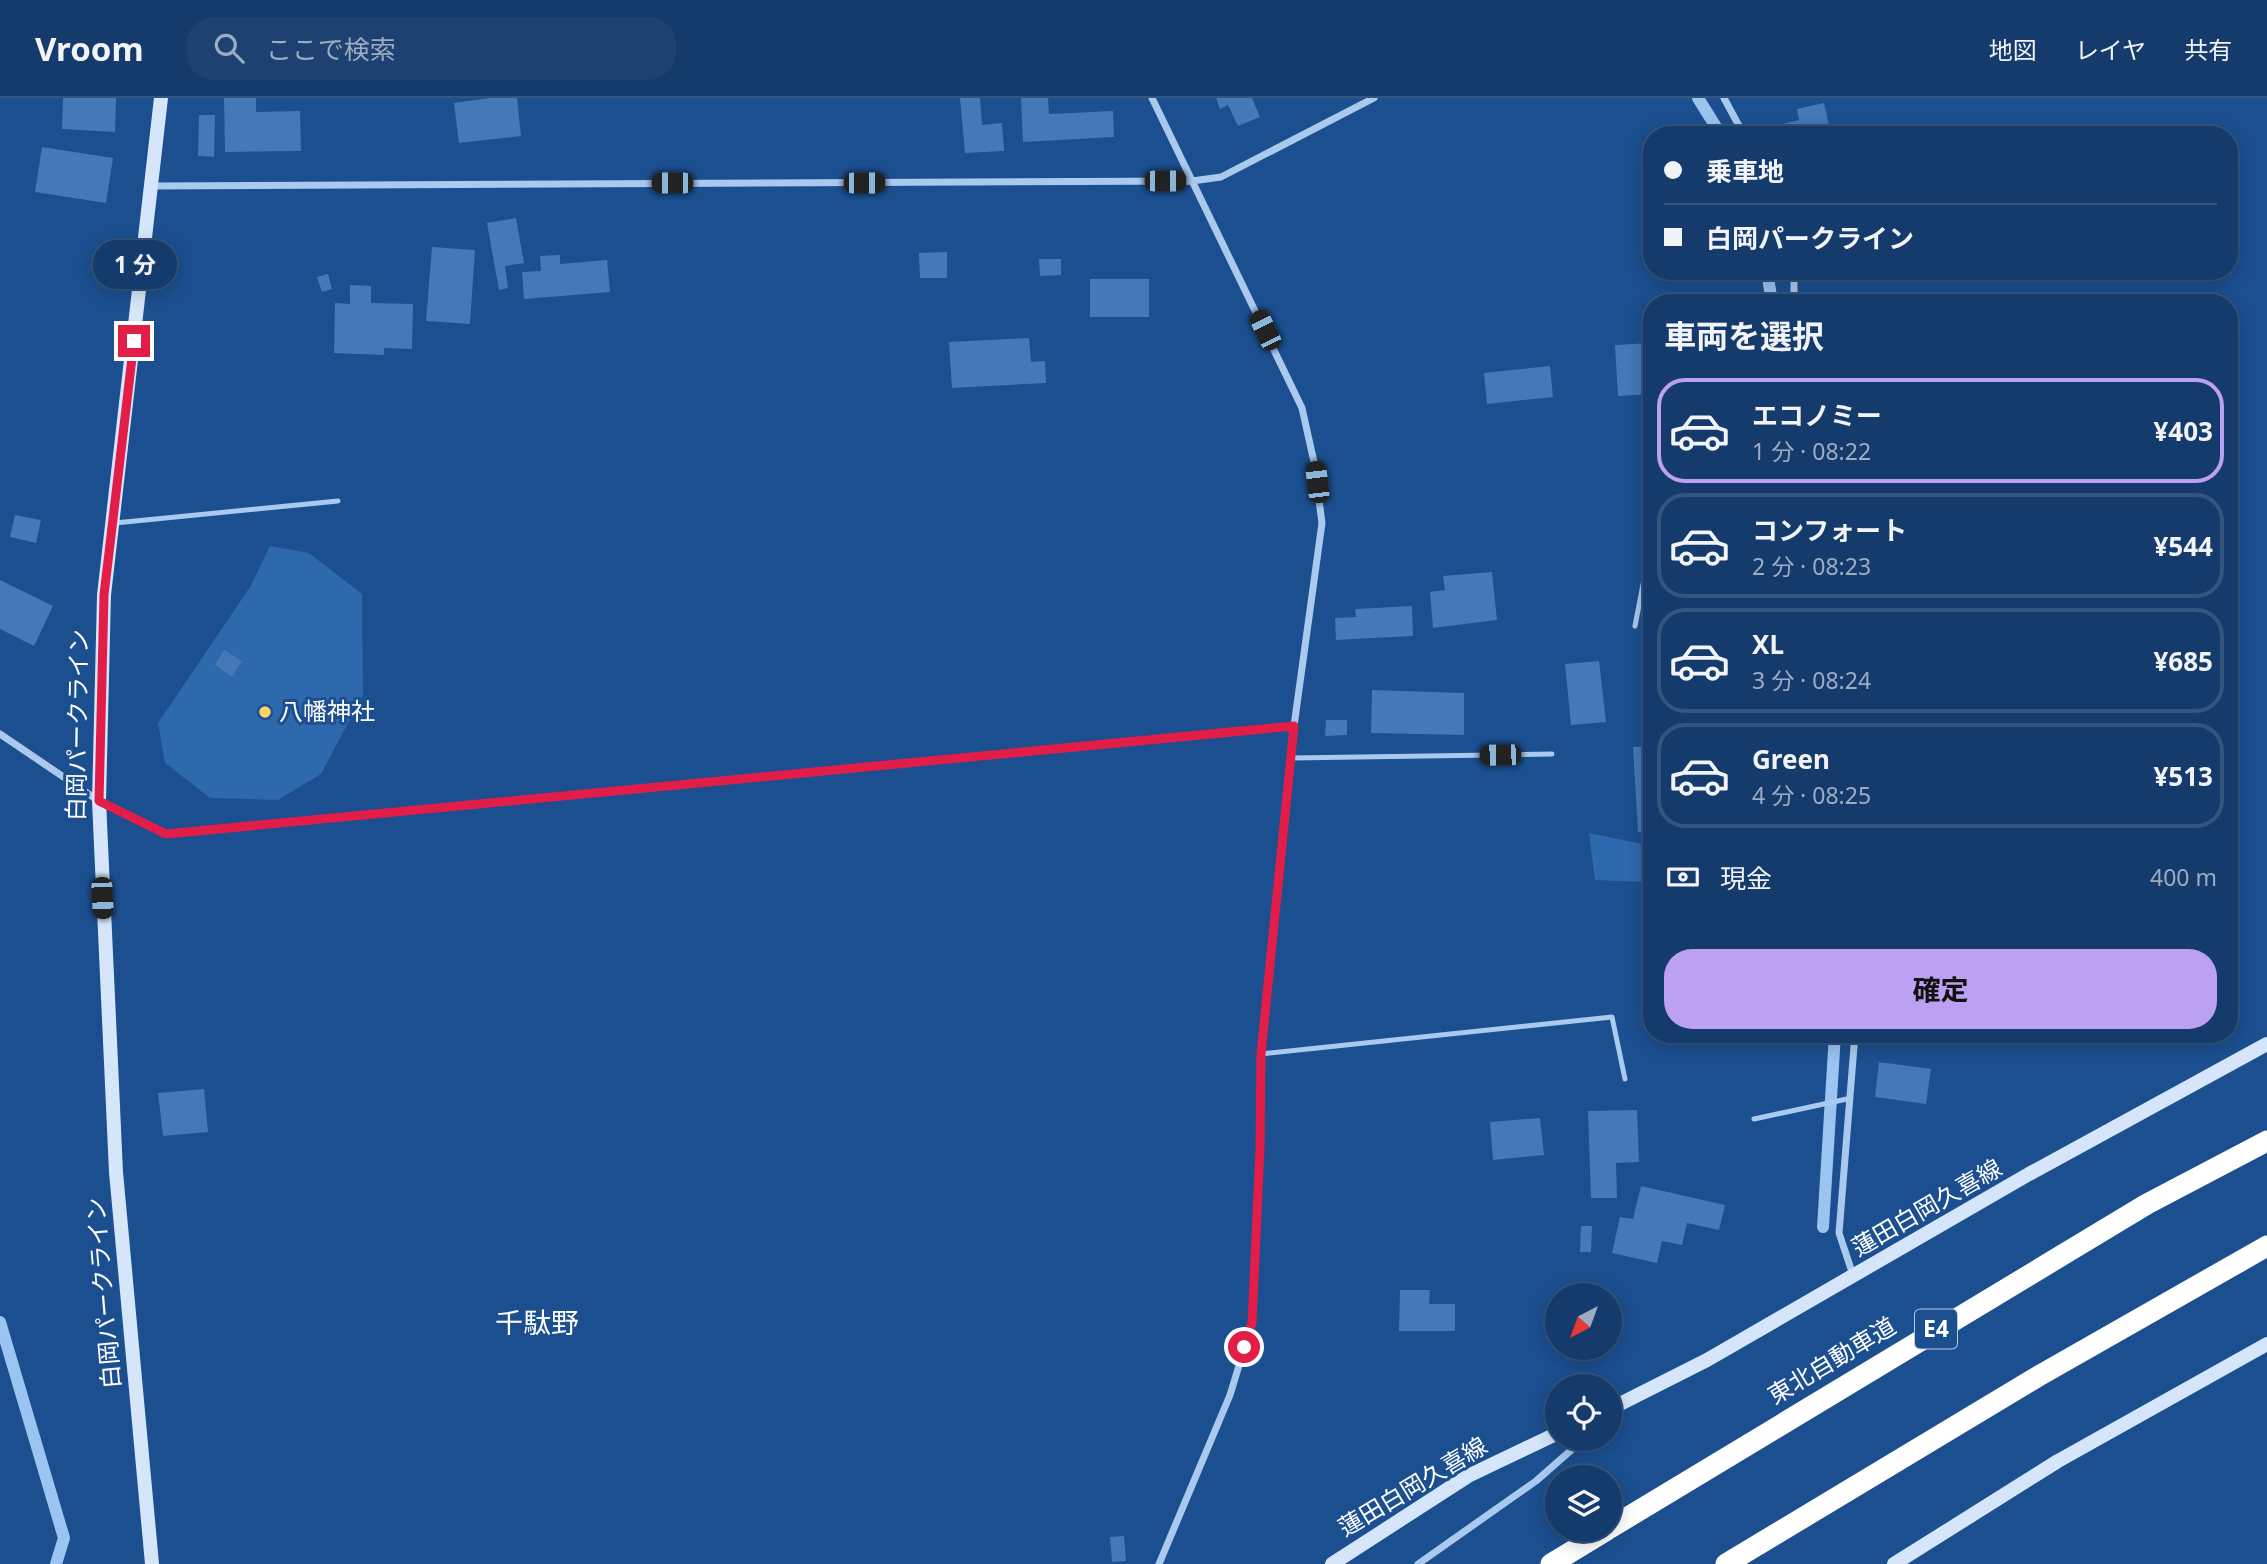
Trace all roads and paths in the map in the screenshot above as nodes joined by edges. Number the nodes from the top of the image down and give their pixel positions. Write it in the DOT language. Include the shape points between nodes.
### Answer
graph roads {
  1 [pos="161,98"];
  2 [pos="1152,98"];
  3 [pos="1374,98"];
  4 [pos="1724,98"];
  5 [pos="1739,126"];
  6 [pos="1192,181"];
  7 [pos="152,186"];
  8 [pos="338,501"];
  9 [pos="112,523"];
  10 [pos="1643,588"];
  11 [pos="1636,626"];
  12 [pos="1294,726"];
  13 [pos="0,734"];
  14 [pos="1552,754"];
  15 [pos="1291,758"];
  16 [pos="99,801"];
  17 [pos="1854,1043"];
  18 [pos="2267,1044"];
  19 [pos="1261,1054"];
  20 [pos="1625,1079"];
  21 [pos="1847,1099"];
  22 [pos="1754,1119"];
  23 [pos="2267,1141"];
  24 [pos="2267,1246"];
  25 [pos="1854,1277"];
  26 [pos="2267,1344"];
  27 [pos="1629,1399"];
  28 [pos="1622,1403"];
  29 [pos="1622,1405"];
  30 [pos="1545,1439"];
  31 [pos="1570,1451"];
  32 [pos="1622,1521"];
  33 [pos="1587,1542"];
  34 [pos="152,1564"];
  35 [pos="1159,1564"];
  36 [pos="1332,1564"];
  37 [pos="1418,1564"];
  38 [pos="1551,1564"];
  39 [pos="1726,1564"];
  40 [pos="1895,1564"];
  1 -- 7 [label="street, 白岡パークライン"];
  2 -- 6 [label="street"];
  3 -- 6 [label="street" via="1221,177"];
  4 -- 5 [label="street"];
  6 -- 7 [label="street"];
  6 -- 12 [label="street" via="1302,408 1314,462 1322,523"];
  7 -- 9 [label="street, 白岡パークライン"];
  8 -- 9 [label="lane"];
  9 -- 16 [label="street, 白岡パークライン" via="104,595"];
  10 -- 11 [label="lane"];
  12 -- 15 [label="street"];
  12 -- 16 [label="street" via="166,834"];
  13 -- 16 [label="street"];
  14 -- 15 [label="lane"];
  15 -- 19 [label="street"];
  16 -- 34 [label="street, 白岡パークライン" via="116,1172"];
  17 -- 21 [label="street"];
  18 -- 25 [label="street, 蓮田白岡久喜線" via="2029,1174"];
  19 -- 20 [label="lane" via="1612,1017"];
  19 -- 35 [label="street" via="1252,1323 1230,1395"];
  21 -- 22 [label="lane"];
  21 -- 25 [label="street" via="1839,1233"];
  23 -- 32 [label="highway, 東北自動車道 / E4" via="2147,1204"];
  24 -- 39 [label="highway" via="2037,1377"];
  25 -- 27 [label="street, 蓮田白岡久喜線"];
  26 -- 40 [label="street" via="2058,1461"];
  27 -- 28 [label="street, 蓮田白岡久喜線"];
  27 -- 29 [label="street"];
  30 -- 36 [label="street, 蓮田白岡久喜線" via="1468,1476"];
  31 -- 37 [label="street" via="1536,1481"];
  33 -- 38 [label="highway, 東北自動車道 / E4"];
}
